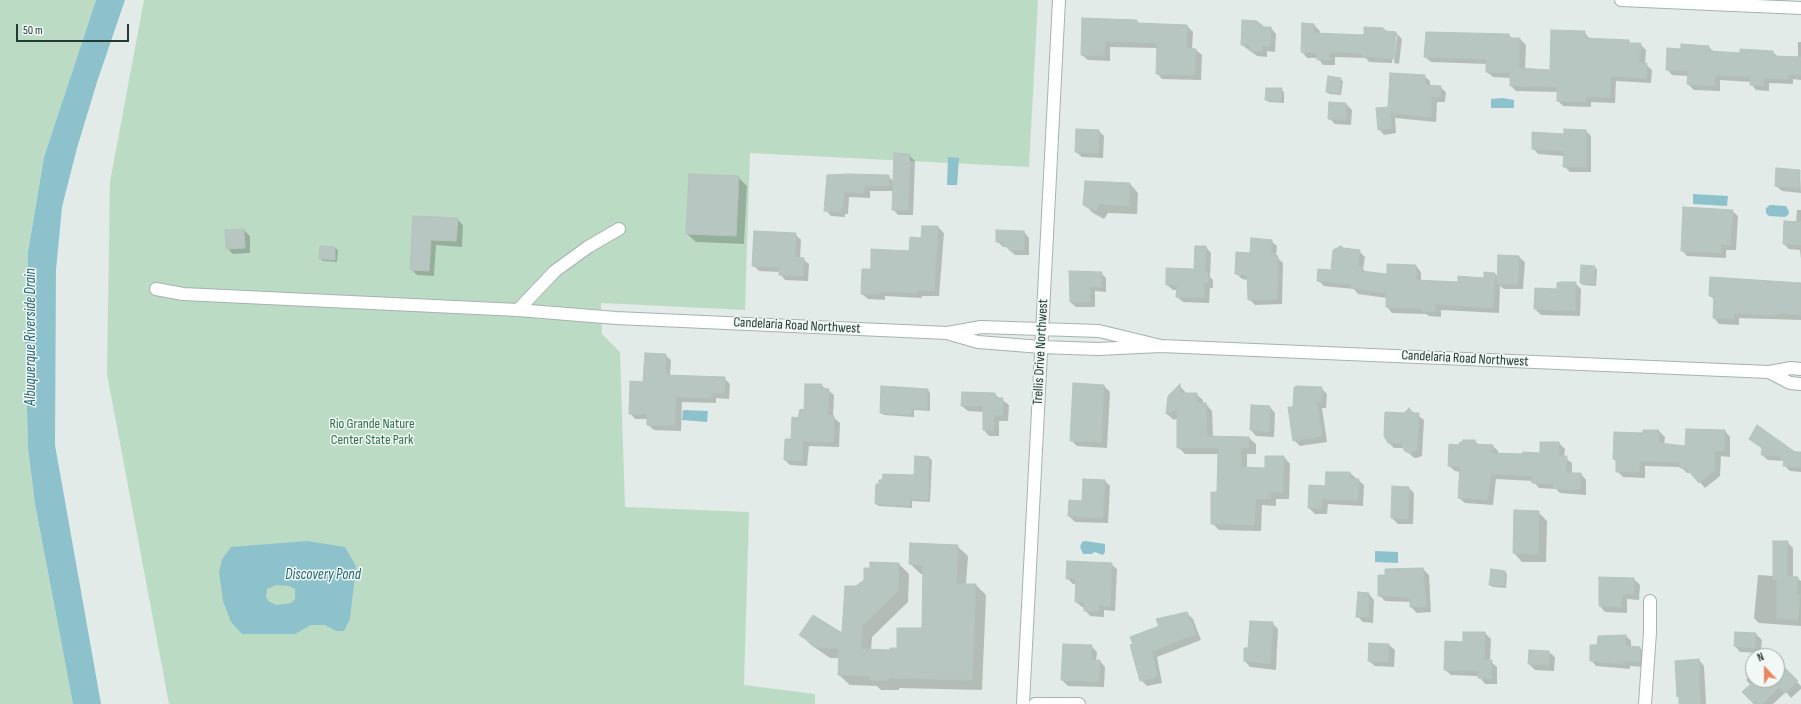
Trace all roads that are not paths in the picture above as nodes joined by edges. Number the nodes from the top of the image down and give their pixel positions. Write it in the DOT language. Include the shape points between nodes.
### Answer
graph roads {
  1 [pos="1059,0"];
  2 [pos="1621,0"];
  3 [pos="1801,8"];
  4 [pos="620,229"];
  5 [pos="156,289"];
  6 [pos="518,310"];
  7 [pos="1041,328"];
  8 [pos="947,333"];
  9 [pos="1161,346"];
  10 [pos="1041,347"];
  11 [pos="1801,369"];
  12 [pos="1770,372"];
  13 [pos="1801,384"];
  14 [pos="1650,601"];
  15 [pos="1023,704"];
  16 [pos="1035,704"];
  17 [pos="1079,704"];
  18 [pos="1645,704"];
  1 -- 7 [label="street, Trellis Drive Northwest"];
  2 -- 3 [label="street"];
  4 -- 6 [label="street" via="588,247 555,271"];
  5 -- 6 [label="street, Candelaria Road Northwest" via="183,294"];
  6 -- 8 [label="street, Candelaria Road Northwest" via="616,318"];
  7 -- 8 [label="street, Candelaria Road Northwest" via="981,327"];
  7 -- 9 [label="street, Candelaria Road Northwest" via="1099,331"];
  7 -- 10 [label="street, Trellis Drive Northwest"];
  8 -- 10 [label="street, Candelaria Road Northwest" via="978,342"];
  9 -- 10 [label="street, Candelaria Road Northwest" via="1098,349"];
  9 -- 12 [label="street, Candelaria Road Northwest"];
  10 -- 15 [label="street, Trellis Drive Northwest"];
  11 -- 12 [label="street, Candelaria Road Northwest"];
  12 -- 13 [label="street, Candelaria Road Northwest" via="1790,383"];
  14 -- 18 [label="street"];
  16 -- 17 [label="street"];
}
